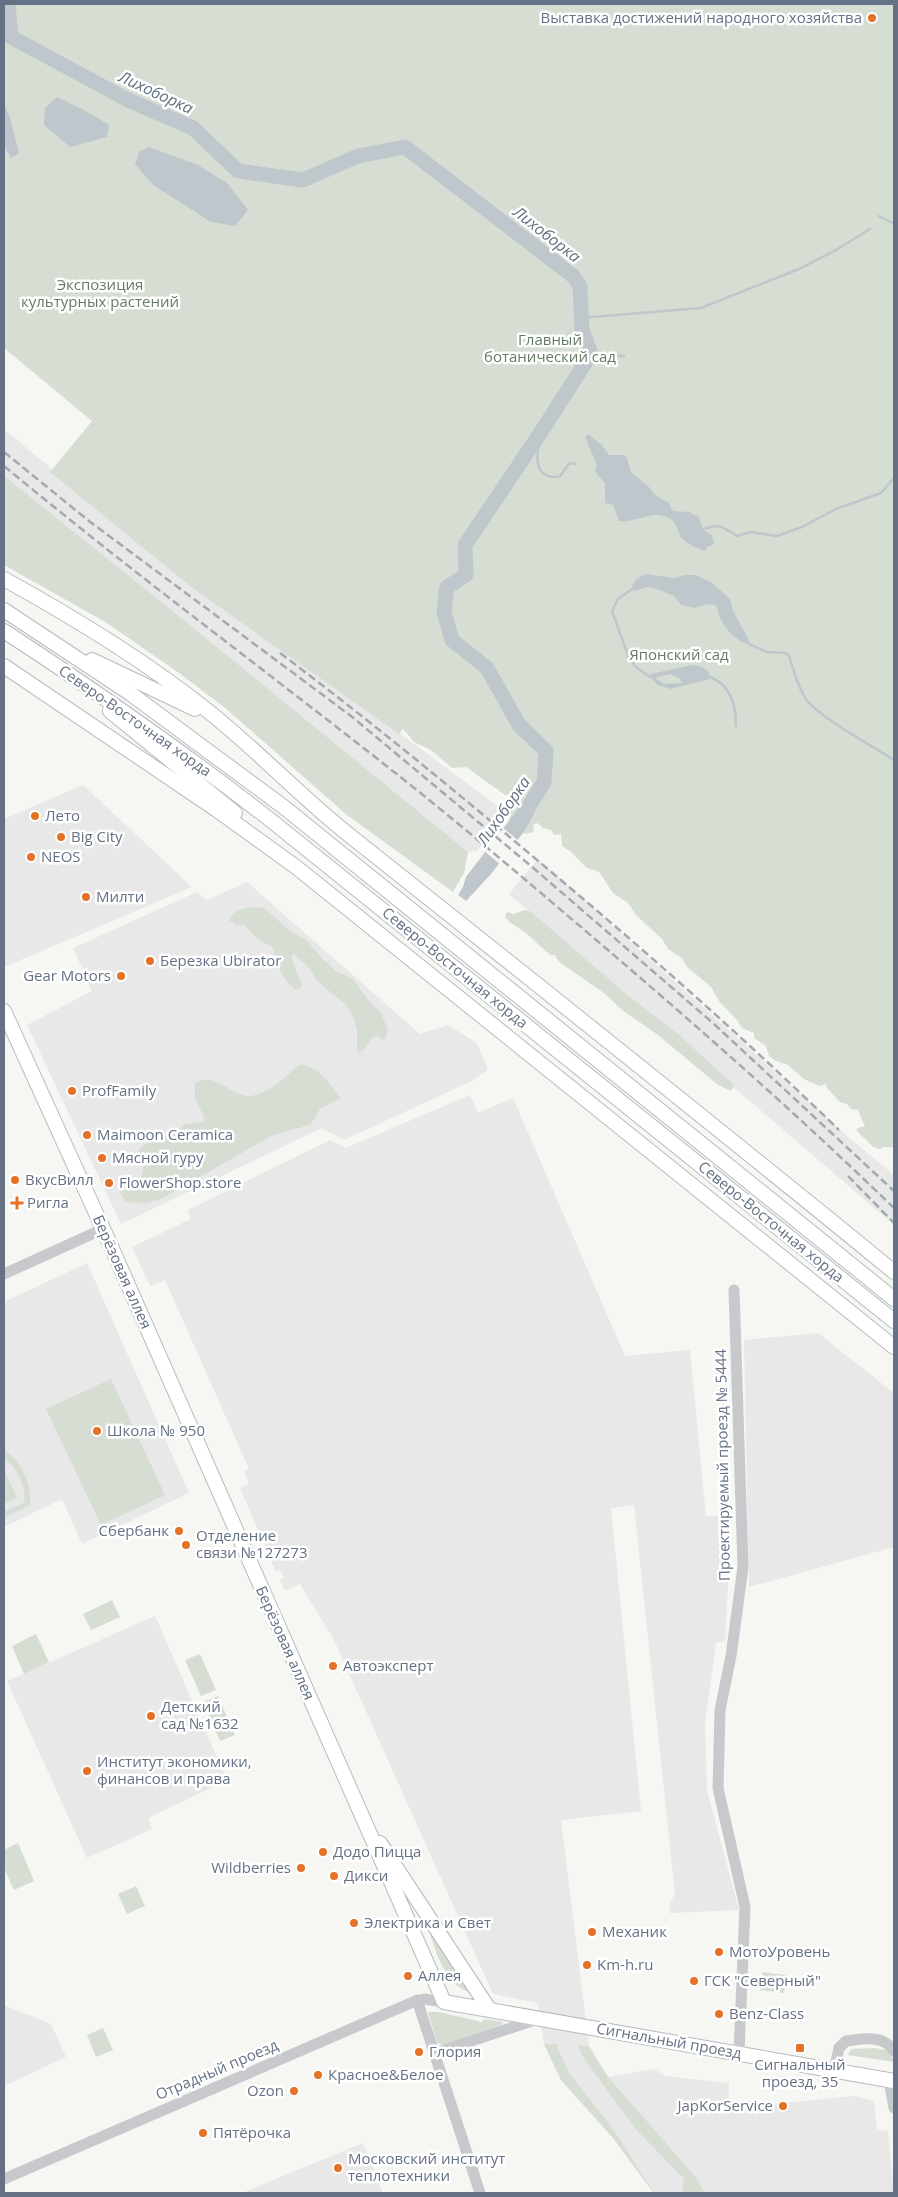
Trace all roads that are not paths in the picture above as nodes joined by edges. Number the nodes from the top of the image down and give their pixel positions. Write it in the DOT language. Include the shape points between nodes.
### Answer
graph roads {
  1 [pos="4,579"];
  2 [pos="4,610"];
  3 [pos="9,635"];
  4 [pos="51,642"];
  5 [pos="4,666"];
  6 [pos="60,668"];
  7 [pos="242,739"];
  8 [pos="296,866"];
  9 [pos="4,1011"];
  10 [pos="104,1229"];
  11 [pos="894,1272"];
  12 [pos="4,1274"];
  13 [pos="734,1290"];
  14 [pos="894,1299"];
  15 [pos="894,1321"];
  16 [pos="894,1347"];
  17 [pos="362,1816"];
  18 [pos="417,2000"];
  19 [pos="444,2002"];
  20 [pos="489,2009"];
  21 [pos="538,2018"];
  22 [pos="894,2051"];
  23 [pos="435,2053"];
  24 [pos="739,2053"];
  25 [pos="834,2070"];
  26 [pos="891,2081"];
  27 [pos="894,2108"];
  28 [pos="4,2179"];
  29 [pos="480,2193"];
  1 -- 7 [label="main road" via="131,654"];
  2 -- 4 [label="main road, Северо-Восточная хорда"];
  3 -- 6 [label="main road, Северо-Восточная хорда"];
  4 -- 7 [label="main road" via="190,706"];
  4 -- 14 [label="main road, Северо-Восточная хорда" via="132,694 284,808"];
  5 -- 8 [label="main road"];
  6 -- 8 [label="main road"];
  6 -- 15 [label="main road, Северо-Восточная хорда" via="187,756 273,822"];
  7 -- 11 [label="main road" via="334,823"];
  8 -- 16 [label="main road"];
  9 -- 10 [label="main road, Берёзовая аллея"];
  10 -- 12 [label="street"];
  10 -- 17 [label="main road, Берёзовая аллея"];
  13 -- 24 [label="street, Проектируемый проезд № 5444" via="743,1567 720,1710 718,1788 745,1907"];
  17 -- 19 [label="main road, Берёзовая аллея"];
  17 -- 20 [label="main road"];
  18 -- 19 [label="street, Отрадный проезд"];
  18 -- 23 [label="street"];
  18 -- 28 [label="street, Отрадный проезд"];
  19 -- 20 [label="main road, Сигнальный проезд"];
  20 -- 21 [label="main road, Сигнальный проезд"];
  21 -- 23 [label="street"];
  21 -- 24 [label="main road, Сигнальный проезд"];
  22 -- 25 [label="street" via="880,2039 846,2041 839,2048"];
  23 -- 29 [label="street"];
  24 -- 25 [label="main road, Сигнальный проезд"];
  25 -- 26 [label="main road, Сигнальный проезд"];
  26 -- 27 [label="street"];
}
